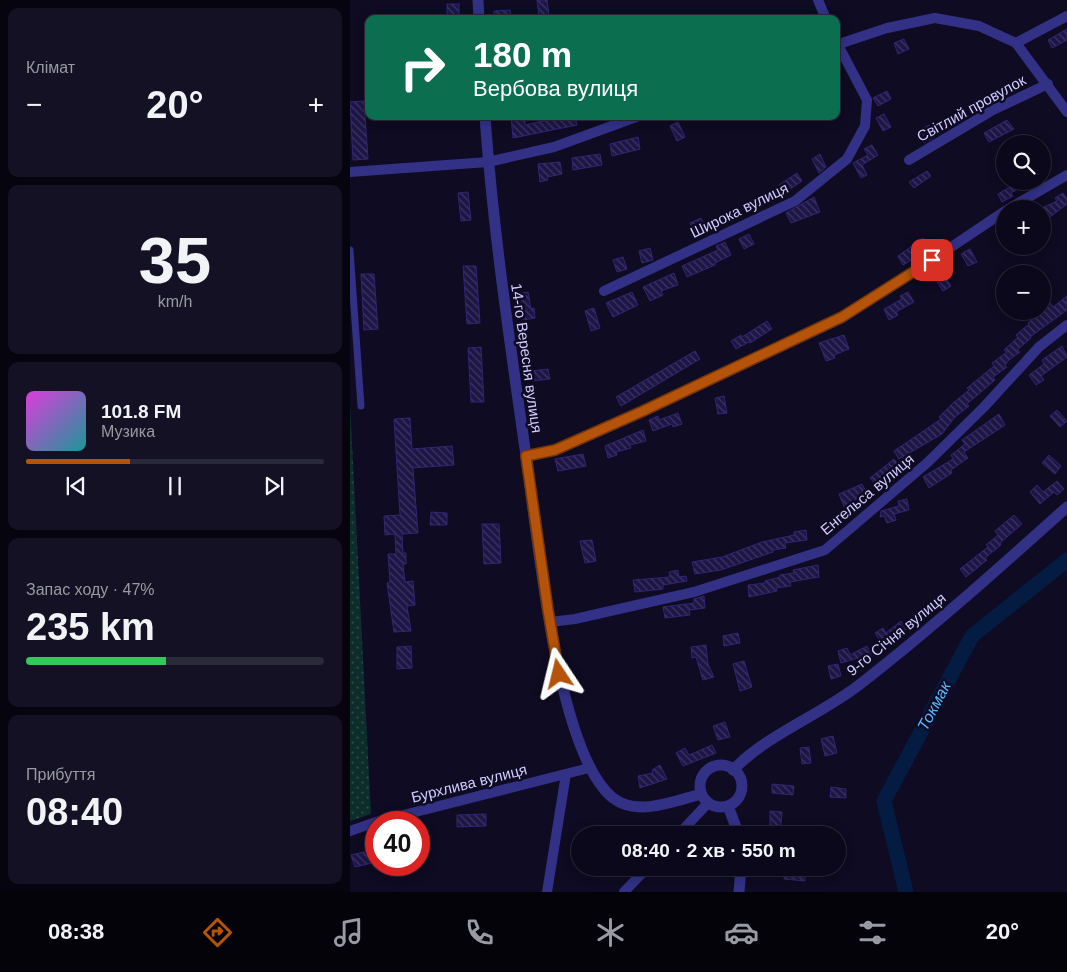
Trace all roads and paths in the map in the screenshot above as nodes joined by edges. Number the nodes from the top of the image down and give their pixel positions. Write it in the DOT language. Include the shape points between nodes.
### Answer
graph roads {
  1 [pos="478,0"];
  2 [pos="818,0"];
  3 [pos="479,15"];
  4 [pos="824,15"];
  5 [pos="1067,16"];
  6 [pos="840,43"];
  7 [pos="1016,43"];
  8 [pos="840,50"];
  9 [pos="1048,84"];
  10 [pos="1067,112"];
  11 [pos="486,120"];
  12 [pos="628,120"];
  13 [pos="909,160"];
  14 [pos="488,162"];
  15 [pos="350,172"];
  16 [pos="1067,176"];
  17 [pos="1024,200"];
  18 [pos="996,217"];
  19 [pos="350,250"];
  20 [pos="604,291"];
  21 [pos="1067,326"];
  22 [pos="361,406"];
  23 [pos="526,456"];
  24 [pos="1067,507"];
  25 [pos="550,622"];
  26 [pos="589,768"];
  27 [pos="733,770"];
  28 [pos="566,774"];
  29 [pos="705,799"];
  30 [pos="728,806"];
  31 [pos="685,826"];
  32 [pos="736,826"];
  33 [pos="350,831"];
  34 [pos="639,876"];
  35 [pos="740,876"];
  36 [pos="547,892"];
  37 [pos="624,892"];
  38 [pos="739,892"];
  1 -- 3 [label="street"];
  2 -- 4 [label="street"];
  5 -- 7 [label="street"];
  6 -- 7 [label="street, Широка вулиця" via="887,28 935,18 979,26"];
  7 -- 9 [label="street"];
  8 -- 20 [label="street, Широка вулиця" via="866,100 865,126 847,159 795,201"];
  9 -- 10 [label="street"];
  9 -- 13 [label="street, Світлий провулок" via="993,110"];
  11 -- 14 [label="street, 14-го Вересня вулиця"];
  12 -- 14 [label="street" via="554,147"];
  14 -- 15 [label="street"];
  14 -- 23 [label="street, 14-го Вересня вулиця" via="504,307"];
  16 -- 17 [label="street"];
  18 -- 23 [label="street" via="842,317 555,450"];
  19 -- 22 [label="street"];
  21 -- 25 [label="street, Енгельса вулиця" via="1039,347 984,408 927,463 825,550 694,592"];
  23 -- 25 [label="street, 14-го Вересня вулиця"];
  24 -- 27 [label="street, 9-го Січня вулиця" via="988,578 858,686 750,753"];
  25 -- 26 [label="street, 14-го Вересня вулиця" via="559,674"];
  26 -- 28 [label="street, Бурхлива вулиця"];
  26 -- 29 [label="street, 14-го Вересня вулиця" via="613,798 633,807"];
  27 -- 29 [label="street" via="723,766 708,770 700,784"];
  27 -- 30 [label="street" via="740,779 741,789 737,799"];
  28 -- 33 [label="street, Бурхлива вулиця"];
  28 -- 36 [label="street"];
  29 -- 30 [label="street" via="718,807"];
  29 -- 31 [label="street"];
  30 -- 32 [label="street"];
  34 -- 37 [label="street"];
  35 -- 38 [label="street"];
}
